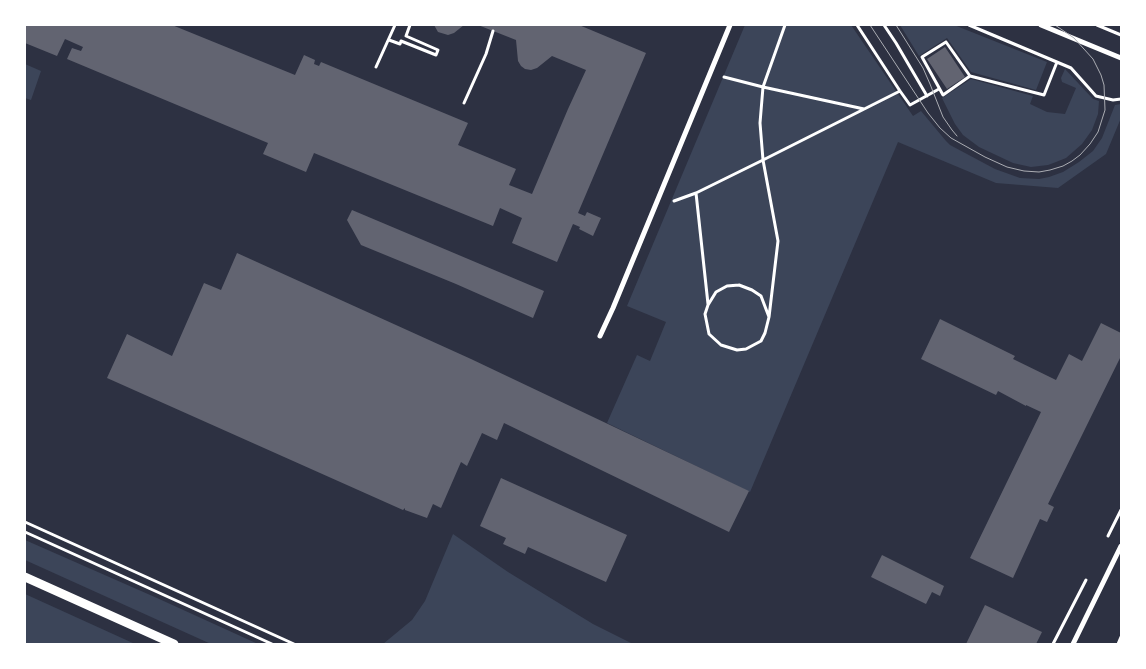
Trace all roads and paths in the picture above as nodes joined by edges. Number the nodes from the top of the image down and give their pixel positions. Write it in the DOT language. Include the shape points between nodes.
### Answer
graph roads {
  1 [pos="395,25"];
  2 [pos="410,25"];
  3 [pos="730,25"];
  4 [pos="785,25"];
  5 [pos="857,25"];
  6 [pos="884,25"];
  7 [pos="968,25"];
  8 [pos="1041,25"];
  9 [pos="1097,25"];
  10 [pos="493,31"];
  11 [pos="1121,35"];
  12 [pos="389,40"];
  13 [pos="1121,58"];
  14 [pos="1057,62"];
  15 [pos="376,68"];
  16 [pos="710,74"];
  17 [pos="970,76"];
  18 [pos="763,87"];
  19 [pos="939,89"];
  20 [pos="900,91"];
  21 [pos="928,96"];
  22 [pos="1121,99"];
  23 [pos="464,103"];
  24 [pos="865,109"];
  25 [pos="763,160"];
  26 [pos="696,193"];
  27 [pos="654,208"];
  28 [pos="708,304"];
  29 [pos="769,317"];
  30 [pos="600,336"];
  31 [pos="25,522"];
  32 [pos="25,532"];
  33 [pos="1121,546"];
  34 [pos="25,577"];
  35 [pos="1121,637"];
  36 [pos="174,644"];
  37 [pos="272,644"];
  38 [pos="294,644"];
  39 [pos="1073,644"];
  40 [pos="1118,644"];
  1 -- 12 [label="path"];
  2 -- 12 [label="path" via="406,36 438,50 436,55 401,41 400,44"];
  3 -- 16 [label="street"];
  4 -- 18 [label="path"];
  5 -- 20 [label="path"];
  6 -- 21 [label="path"];
  7 -- 14 [label="path"];
  8 -- 13 [label="street"];
  9 -- 11 [label="path"];
  10 -- 23 [label="path"];
  12 -- 15 [label="path"];
  14 -- 17 [label="path" via="1044,95"];
  14 -- 22 [label="path" via="1071,68 1096,96"];
  16 -- 18 [label="path"];
  16 -- 27 [label="street"];
  17 -- 19 [label="path" via="943,95"];
  17 -- 19 [label="path" via="946,42 922,57"];
  18 -- 24 [label="path"];
  18 -- 25 [label="path" via="760,123"];
  19 -- 21 [label="path"];
  20 -- 21 [label="path" via="910,105"];
  20 -- 24 [label="path"];
  24 -- 25 [label="path"];
  25 -- 26 [label="path"];
  25 -- 29 [label="path" via="778,241"];
  26 -- 27 [label="path"];
  26 -- 28 [label="path"];
  27 -- 30 [label="street"];
  28 -- 29 [label="path" via="716,292 727,286 739,285 761,296"];
  28 -- 29 [label="path" via="705,314 709,334 721,345 736,350 761,341"];
  31 -- 38 [label="path"];
  32 -- 37 [label="path"];
  33 -- 39 [label="street"];
  34 -- 36 [label="street"];
  35 -- 40 [label="path"];
}
